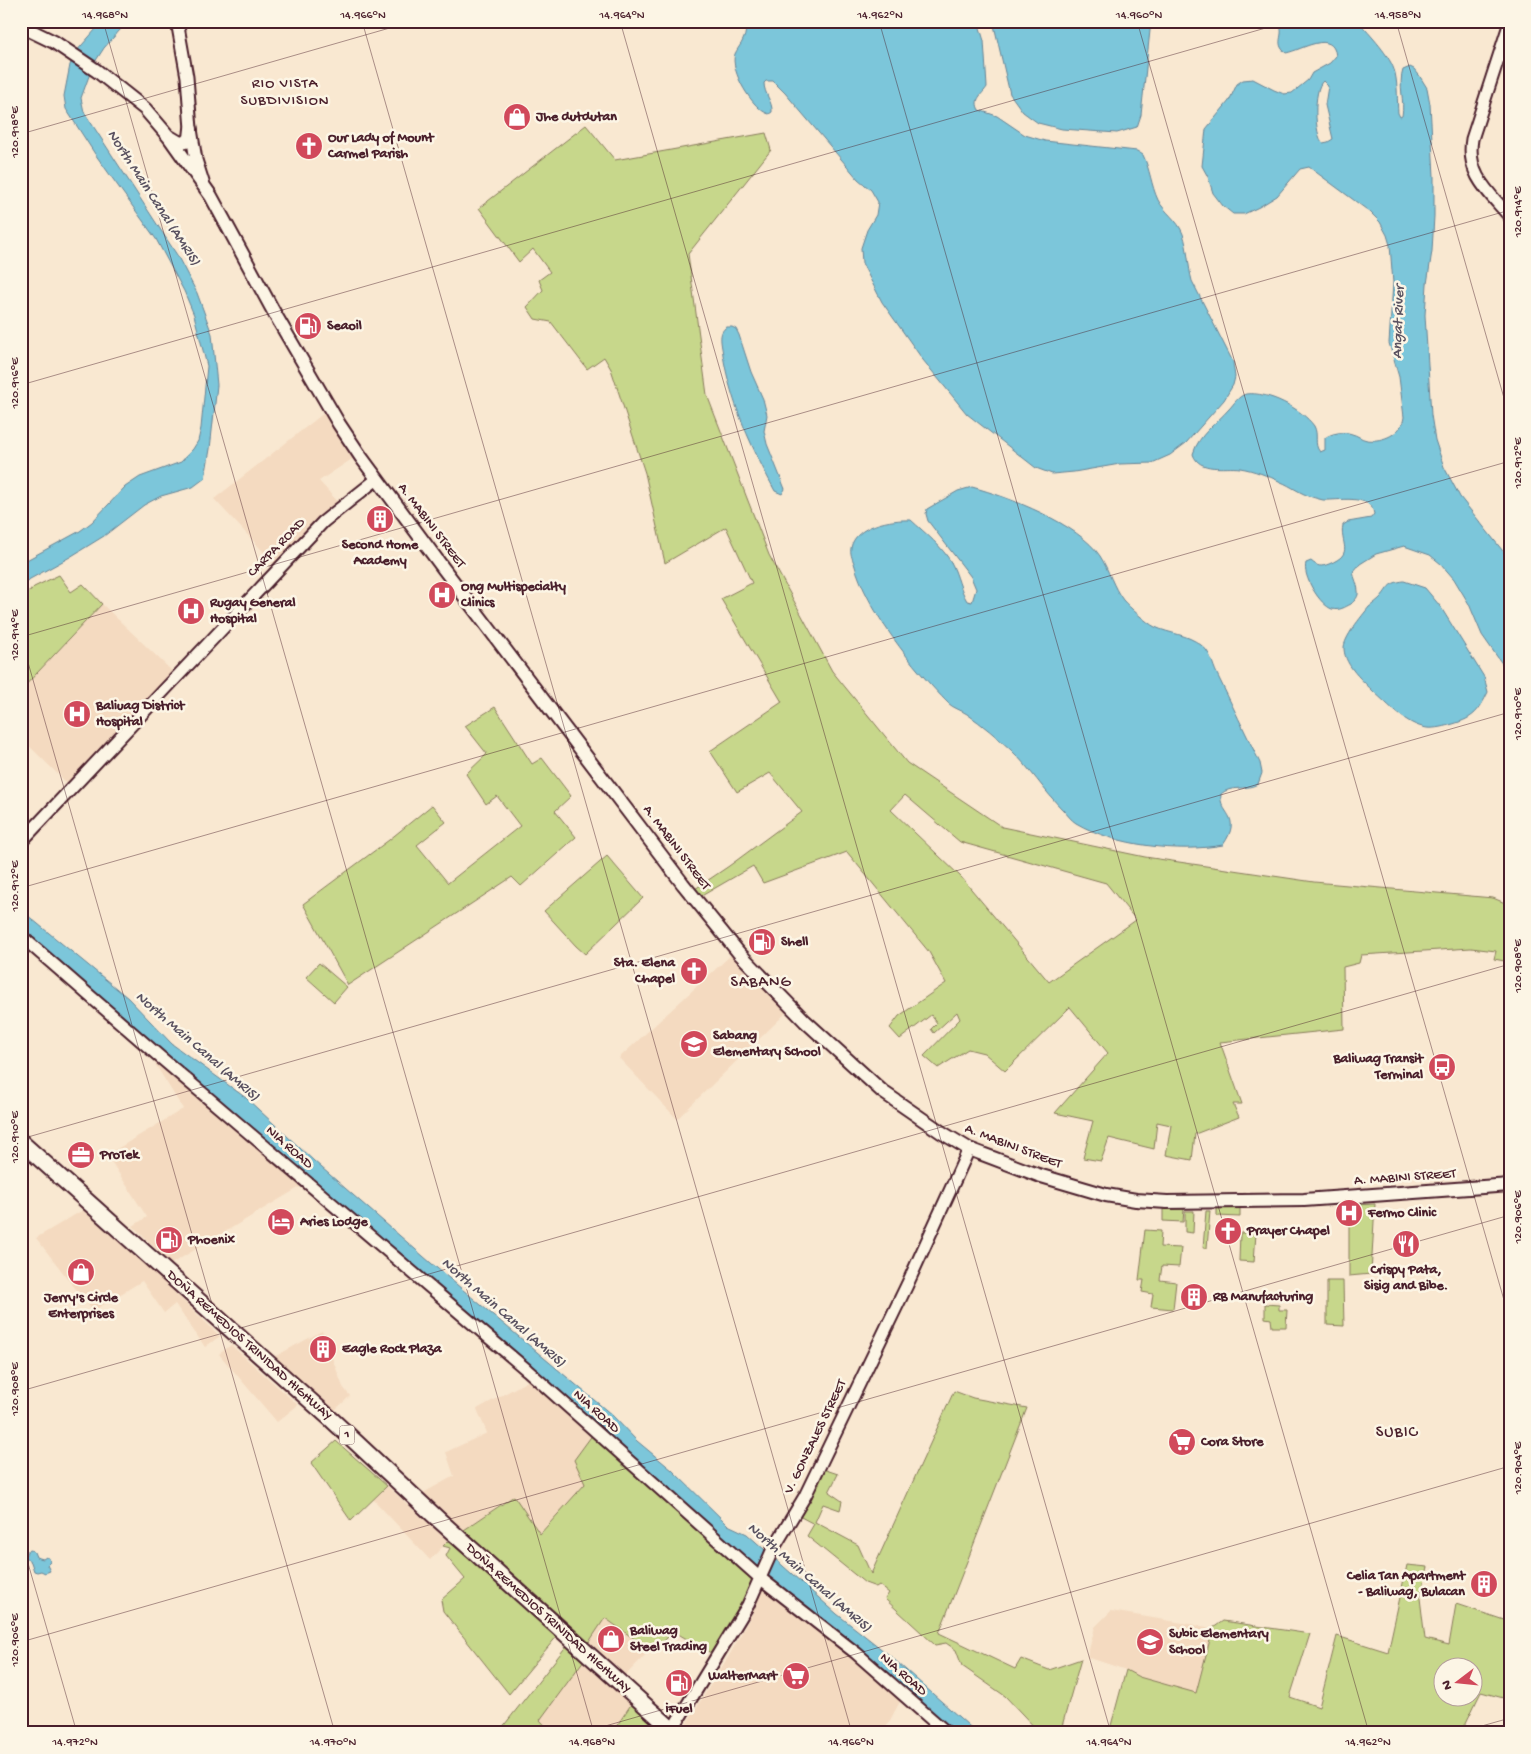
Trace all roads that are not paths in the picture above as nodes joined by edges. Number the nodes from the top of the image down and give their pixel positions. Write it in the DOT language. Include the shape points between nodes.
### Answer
graph roads {
  1 [pos="176,21"];
  2 [pos="1510,22"];
  3 [pos="21,26"];
  4 [pos="190,129"];
  5 [pos="170,137"];
  6 [pos="204,184"];
  7 [pos="1510,217"];
  8 [pos="378,479"];
  9 [pos="21,842"];
  10 [pos="21,936"];
  11 [pos="21,1142"];
  12 [pos="969,1149"];
  13 [pos="1510,1185"];
  14 [pos="761,1576"];
  15 [pos="674,1731"];
  16 [pos="947,1733"];
  1 -- 4 [label="street" via="187,77"];
  2 -- 7 [label="street" via="1470,149 1479,180"];
  3 -- 5 [label="main road, A. MABINI STREET" via="54,42 97,71 145,110"];
  4 -- 5 [label="main road" via="190,138 186,142 180,143"];
  4 -- 6 [label="street"];
  5 -- 6 [label="main road, A. MABINI STREET"];
  6 -- 8 [label="main road, A. MABINI STREET" via="312,381"];
  8 -- 9 [label="street, CARPA ROAD" via="323,522"];
  8 -- 12 [label="main road, A. MABINI STREET" via="442,568 739,953 805,1021 883,1092"];
  10 -- 14 [label="street, NIA ROAD" via="527,1370"];
  11 -- 15 [label="highway, DOÑA REMEDIOS TRINIDAD HIGHWAY / 1"];
  12 -- 13 [label="main road, A. MABINI STREET" via="1072,1186 1136,1200 1304,1200"];
  12 -- 14 [label="street, V. GONZALES STREET" via="805,1496"];
  14 -- 15 [label="street, V. GONZALES STREET" via="744,1614"];
  14 -- 16 [label="street, NIA ROAD"];
}
